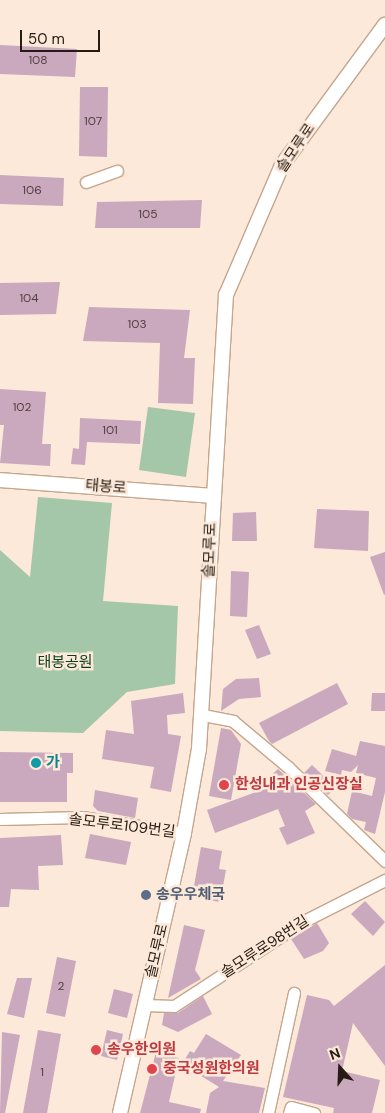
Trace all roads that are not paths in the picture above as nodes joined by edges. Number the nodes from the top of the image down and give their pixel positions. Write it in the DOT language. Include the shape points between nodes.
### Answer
graph roads {
  1 [pos="385,25"];
  2 [pos="117,171"];
  3 [pos="86,182"];
  4 [pos="0,480"];
  5 [pos="212,496"];
  6 [pos="203,715"];
  7 [pos="0,819"];
  8 [pos="184,834"];
  9 [pos="385,861"];
  10 [pos="385,880"];
  11 [pos="294,993"];
  12 [pos="145,1005"];
  13 [pos="120,1113"];
  14 [pos="268,1113"];
  15 [pos="289,1113"];
  16 [pos="314,1113"];
  1 -- 5 [label="main road, 솔모루로" via="282,165 226,295"];
  2 -- 3 [label="street"];
  4 -- 5 [label="main road, 태봉로"];
  5 -- 6 [label="main road, 솔모루로"];
  6 -- 8 [label="main road, 솔모루로"];
  6 -- 9 [label="street" via="233,721 288,767"];
  7 -- 8 [label="street, 솔모루로109번길" via="82,818"];
  8 -- 12 [label="main road, 솔모루로"];
  10 -- 12 [label="street, 솔모루로98번길" via="306,920 174,1006"];
  11 -- 14 [label="street"];
  12 -- 13 [label="main road, 솔모루로"];
  15 -- 16 [label="street" via="291,1108"];
}
